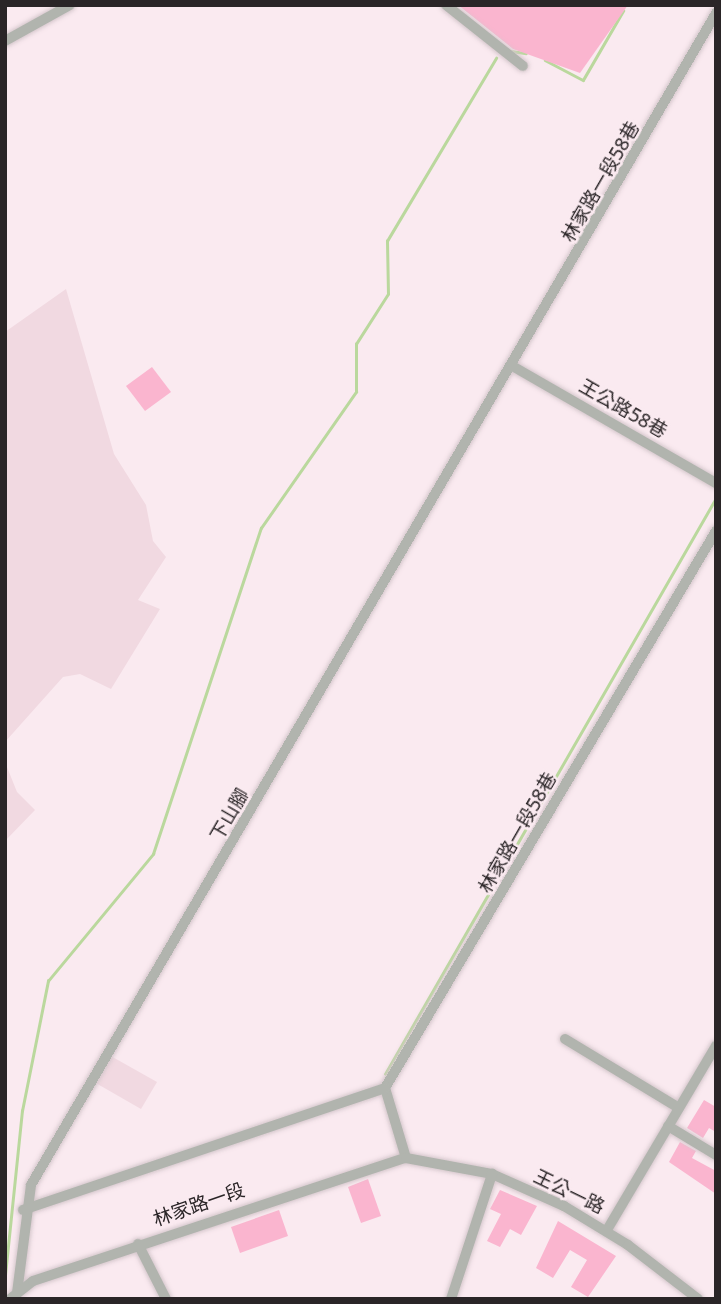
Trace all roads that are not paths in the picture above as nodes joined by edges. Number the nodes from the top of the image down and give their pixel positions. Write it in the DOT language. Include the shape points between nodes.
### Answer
graph roads {
  1 [pos="70,5"];
  2 [pos="446,5"];
  3 [pos="716,13"];
  4 [pos="5,41"];
  5 [pos="523,66"];
  6 [pos="514,367"];
  7 [pos="716,482"];
  8 [pos="716,531"];
  9 [pos="565,1039"];
  10 [pos="716,1046"];
  11 [pos="385,1088"];
  12 [pos="679,1108"];
  13 [pos="668,1126"];
  14 [pos="716,1155"];
  15 [pos="406,1158"];
  16 [pos="492,1174"];
  17 [pos="23,1210"];
  18 [pos="607,1230"];
  19 [pos="138,1244"];
  20 [pos="14,1296"];
  21 [pos="166,1299"];
  22 [pos="451,1299"];
  23 [pos="698,1299"];
  1 -- 4 [label="street"];
  2 -- 5 [label="street"];
  3 -- 6 [label="street, 林家路一段58巷"];
  6 -- 7 [label="street, 王公路58巷"];
  6 -- 17 [label="street, 下山腳" via="30,1185"];
  8 -- 11 [label="street, 林家路一段58巷"];
  9 -- 12 [label="street"];
  10 -- 12 [label="street"];
  11 -- 15 [label="street"];
  11 -- 17 [label="street"];
  12 -- 13 [label="street"];
  13 -- 14 [label="street"];
  13 -- 18 [label="street"];
  15 -- 16 [label="street, 王公一路"];
  15 -- 19 [label="street, 林家路一段"];
  16 -- 18 [label="street, 王公一路"];
  16 -- 22 [label="street"];
  17 -- 20 [label="street, 下山腳"];
  18 -- 23 [label="street, 王公一路"];
  19 -- 20 [label="street, 林家路一段" via="33,1281"];
  19 -- 21 [label="street"];
}
